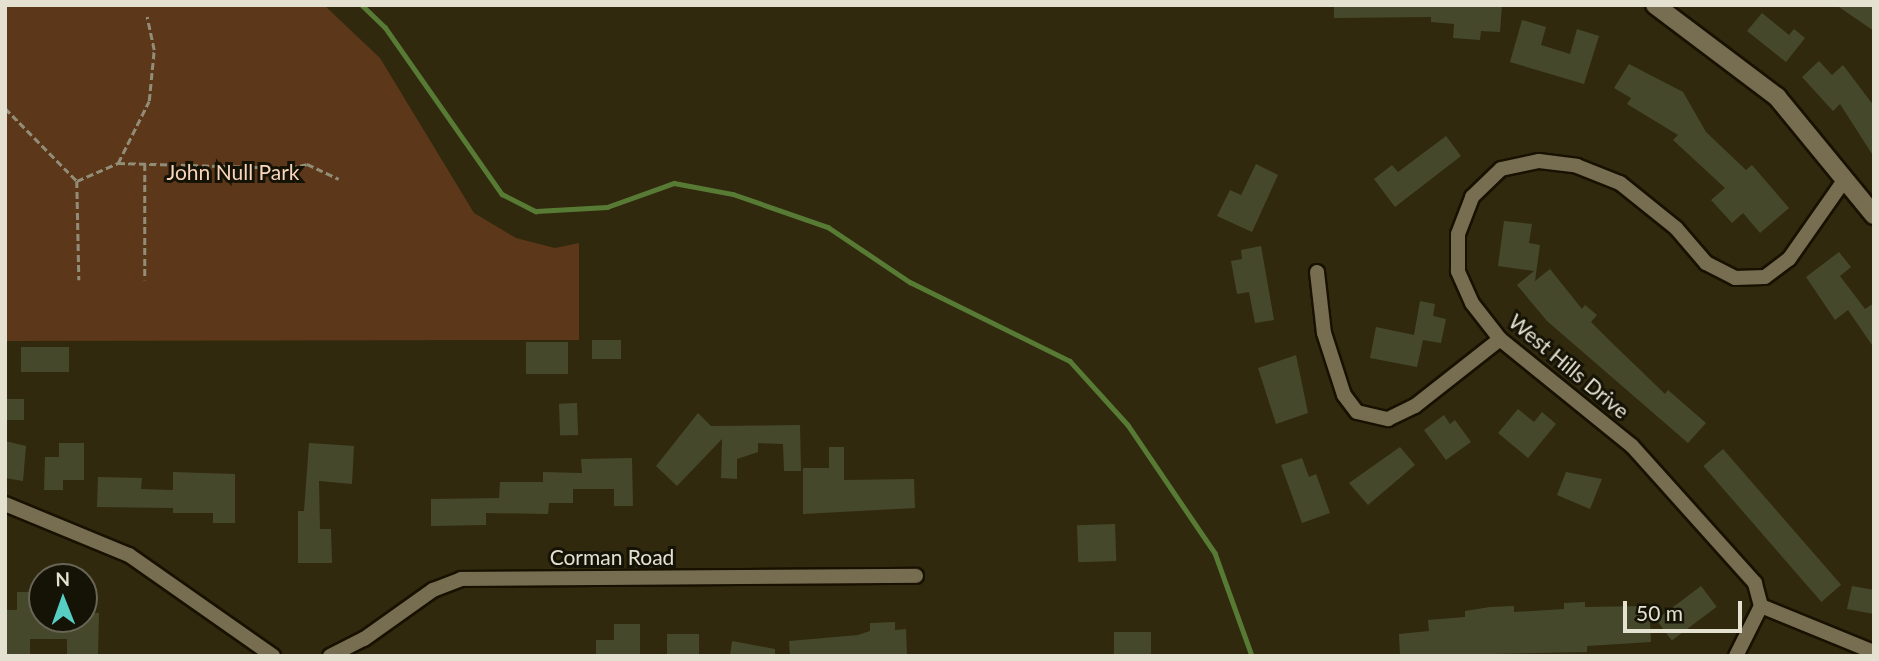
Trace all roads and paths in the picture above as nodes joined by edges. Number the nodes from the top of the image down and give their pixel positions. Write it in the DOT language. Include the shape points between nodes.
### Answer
graph roads {
  1 [pos="1654,5"];
  2 [pos="147,17"];
  3 [pos="5,108"];
  4 [pos="118,163"];
  5 [pos="145,164"];
  6 [pos="339,179"];
  7 [pos="1845,179"];
  8 [pos="78,181"];
  9 [pos="1874,215"];
  10 [pos="1317,272"];
  11 [pos="79,279"];
  12 [pos="145,280"];
  13 [pos="1500,339"];
  14 [pos="5,505"];
  15 [pos="916,576"];
  16 [pos="1760,606"];
  17 [pos="1871,651"];
  18 [pos="273,656"];
  19 [pos="330,656"];
  20 [pos="1736,656"];
  1 -- 7 [label="street" via="1777,97"];
  2 -- 4 [label="path" via="153,50 149,101"];
  3 -- 8 [label="path"];
  4 -- 5 [label="path"];
  4 -- 8 [label="path"];
  5 -- 6 [label="path" via="290,168 307,164"];
  5 -- 12 [label="path"];
  7 -- 9 [label="street"];
  7 -- 13 [label="street, West Hills Drive" via="1789,259 1765,277 1735,278 1706,264 1676,228 1620,183 1577,166 1539,161 1501,169 1472,197 1458,234 1458,271 1472,303"];
  8 -- 11 [label="path"];
  10 -- 13 [label="street" via="1324,333 1344,395 1357,412 1388,419 1415,406"];
  13 -- 16 [label="street, West Hills Drive" via="1632,446 1755,583"];
  14 -- 18 [label="street" via="130,555"];
  15 -- 19 [label="street, Corman Road" via="461,579 433,590 364,639"];
  16 -- 17 [label="street"];
  16 -- 20 [label="street"];
}
